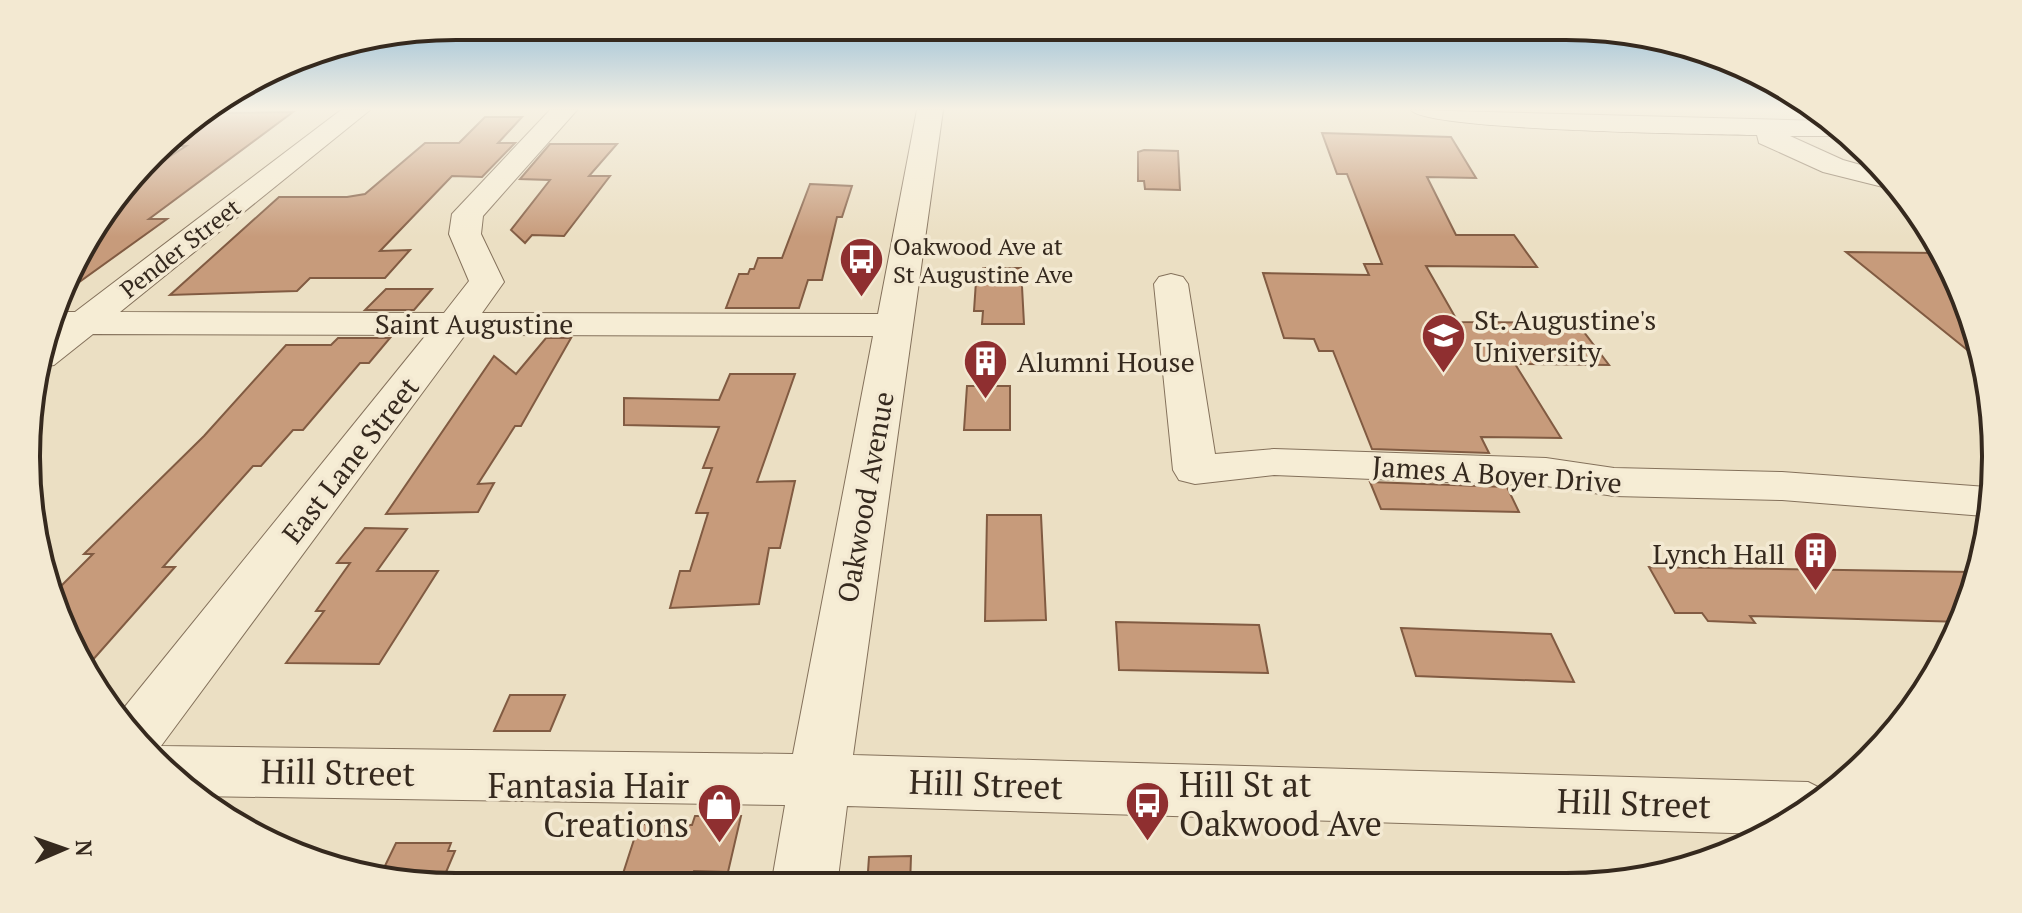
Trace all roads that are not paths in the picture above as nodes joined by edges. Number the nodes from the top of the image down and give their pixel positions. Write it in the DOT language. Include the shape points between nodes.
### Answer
graph roads {
  1 [pos="299,153"];
  2 [pos="525,153"];
  3 [pos="923,153"];
  4 [pos="1813,153"];
  5 [pos="1875,178"];
  6 [pos="1171,284"];
  7 [pos="69,323"];
  8 [pos="457,323"];
  9 [pos="894,325"];
  10 [pos="1979,501"];
  11 [pos="141,729"];
  12 [pos="182,770"];
  13 [pos="819,780"];
  14 [pos="1788,808"];
  15 [pos="806,873"];
  1 -- 7 [label="street, Pender Street"];
  2 -- 8 [label="street, East Lane Street" via="468,214 461,231 485,265 487,282"];
  3 -- 9 [label="street, Oakwood Avenue"];
  4 -- 5 [label="street" via="1833,166"];
  6 -- 10 [label="street, James A Boyer Drive" via="1195,470 1274,462 1546,472 1614,482 1782,486"];
  7 -- 8 [label="street, Saint Augustine"];
  8 -- 9 [label="street, Saint Augustine"];
  8 -- 11 [label="street, East Lane Street"];
  9 -- 13 [label="street, Oakwood Avenue"];
  12 -- 13 [label="street, Hill Street"];
  13 -- 14 [label="street, Hill Street"];
  13 -- 15 [label="street, Oakwood Avenue"];
}
